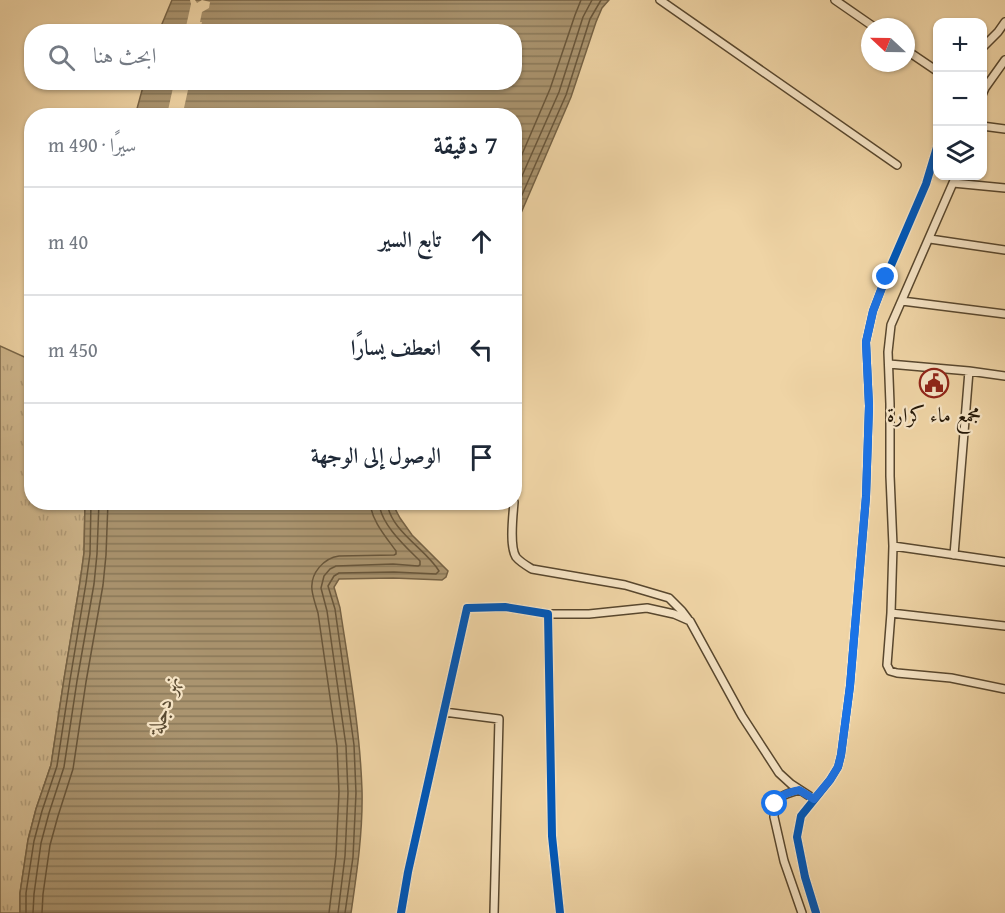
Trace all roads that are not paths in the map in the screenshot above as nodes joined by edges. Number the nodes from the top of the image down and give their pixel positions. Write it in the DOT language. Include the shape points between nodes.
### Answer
graph roads {
  1 [pos="660,0"];
  2 [pos="835,0"];
  3 [pos="861,18"];
  4 [pos="1005,22"];
  5 [pos="987,43"];
  6 [pos="915,56"];
  7 [pos="1005,60"];
  8 [pos="933,68"];
  9 [pos="987,85"];
  10 [pos="987,127"];
  11 [pos="1005,129"];
  12 [pos="933,161"];
  13 [pos="897,165"];
  14 [pos="954,180"];
  15 [pos="960,180"];
  16 [pos="1005,188"];
  17 [pos="930,239"];
  18 [pos="1005,250"];
  19 [pos="902,300"];
  20 [pos="1005,314"];
  21 [pos="889,364"];
  22 [pos="969,371"];
  23 [pos="1005,376"];
  24 [pos="514,510"];
  25 [pos="894,546"];
  26 [pos="954,555"];
  27 [pos="1005,562"];
  28 [pos="891,613"];
  29 [pos="548,614"];
  30 [pos="690,621"];
  31 [pos="1005,627"];
  32 [pos="1005,689"];
  33 [pos="444,712"];
  34 [pos="799,790"];
  35 [pos="814,799"];
  36 [pos="401,913"];
  37 [pos="494,913"];
  38 [pos="560,913"];
  39 [pos="802,913"];
  40 [pos="816,913"];
  1 -- 13 [label="street"];
  2 -- 3 [label="street"];
  4 -- 5 [label="street"];
  6 -- 8 [label="street"];
  7 -- 9 [label="street"];
  10 -- 11 [label="street"];
  12 -- 35 [label="street" via="873,311 866,342 866,496 850,686 838,767"];
  14 -- 17 [label="street"];
  15 -- 16 [label="street"];
  17 -- 18 [label="street"];
  17 -- 19 [label="street"];
  19 -- 20 [label="street"];
  19 -- 21 [label="street" via="891,325"];
  21 -- 22 [label="street"];
  21 -- 25 [label="street"];
  22 -- 23 [label="street"];
  22 -- 26 [label="street"];
  24 -- 30 [label="street" via="513,546 516,557 524,564 532,569 625,585 669,598"];
  25 -- 26 [label="street"];
  25 -- 28 [label="street"];
  26 -- 27 [label="street"];
  28 -- 31 [label="street"];
  28 -- 32 [label="street" via="887,665 891,671"];
  29 -- 30 [label="street" via="647,608"];
  29 -- 33 [label="street" via="505,607 467,608"];
  29 -- 38 [label="street" via="552,836"];
  30 -- 34 [label="street" via="742,716 786,781"];
  33 -- 36 [label="street"];
  33 -- 37 [label="street" via="499,719"];
  34 -- 35 [label="street"];
  34 -- 39 [label="street" via="778,798 774,817"];
  35 -- 40 [label="street" via="801,816 798,837"];
}
